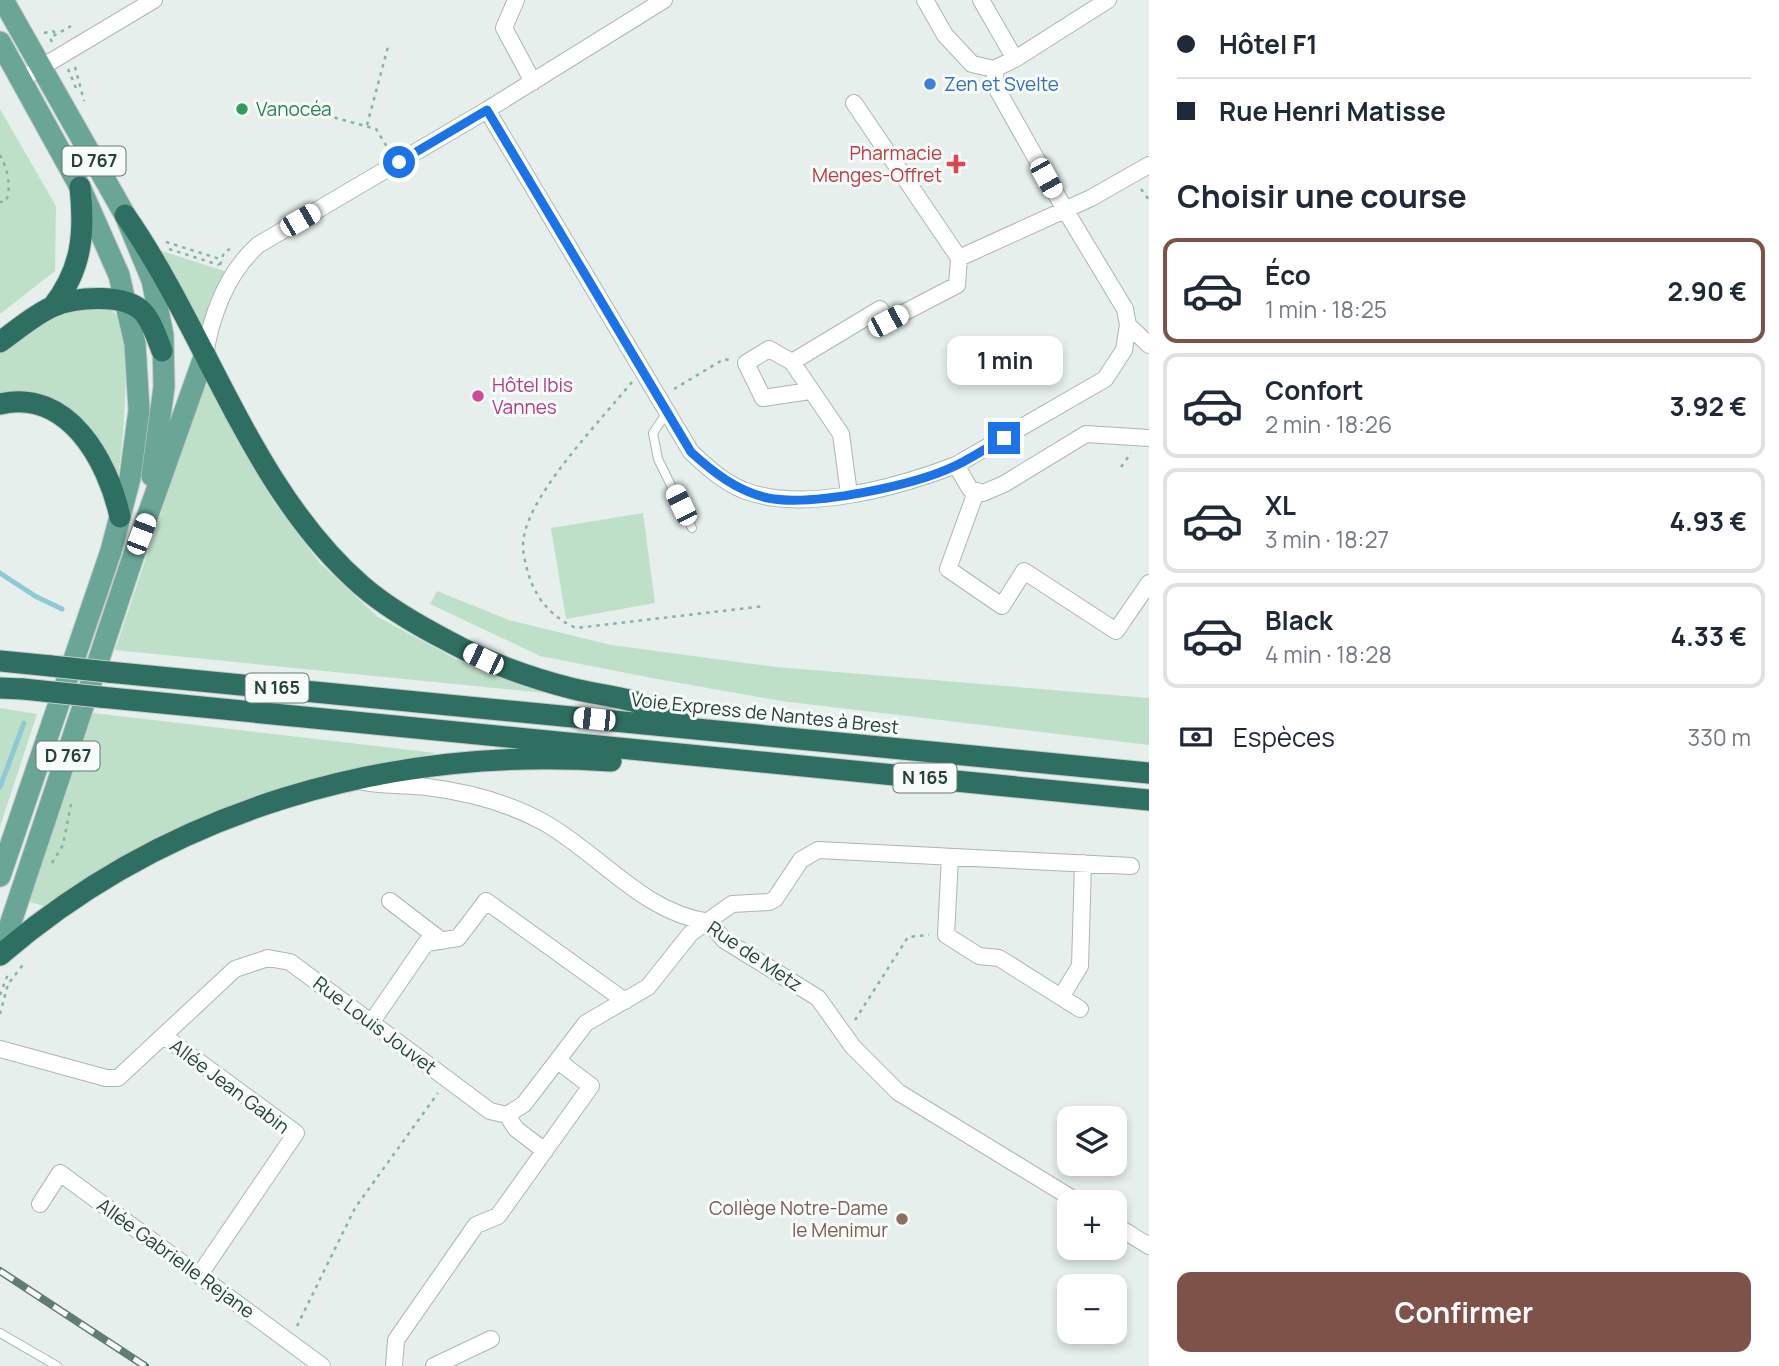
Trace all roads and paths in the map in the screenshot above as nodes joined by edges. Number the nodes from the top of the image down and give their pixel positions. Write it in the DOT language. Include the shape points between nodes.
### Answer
graph roads {
  1 [pos="3,0"];
  2 [pos="154,0"];
  3 [pos="516,0"];
  4 [pos="664,0"];
  5 [pos="925,0"];
  6 [pos="981,0"];
  7 [pos="1108,0"];
  8 [pos="71,26"];
  9 [pos="56,33"];
  10 [pos="38,36"];
  11 [pos="0,42"];
  12 [pos="389,43"];
  13 [pos="59,56"];
  14 [pos="1015,59"];
  15 [pos="994,69"];
  16 [pos="20,80"];
  17 [pos="533,82"];
  18 [pos="854,103"];
  19 [pos="79,105"];
  20 [pos="84,106"];
  21 [pos="487,110"];
  22 [pos="318,113"];
  23 [pos="367,126"];
  24 [pos="0,155"];
  25 [pos="1149,165"];
  26 [pos="380,174"];
  27 [pos="1138,184"];
  28 [pos="80,187"];
  29 [pos="1149,201"];
  30 [pos="0,202"];
  31 [pos="1063,208"];
  32 [pos="125,215"];
  33 [pos="161,238"];
  34 [pos="160,244"];
  35 [pos="959,258"];
  36 [pos="226,261"];
  37 [pos="219,265"];
  38 [pos="126,302"];
  39 [pos="53,306"];
  40 [pos="1128,326"];
  41 [pos="0,342"];
  42 [pos="1149,345"];
  43 [pos="162,351"];
  44 [pos="205,354"];
  45 [pos="792,362"];
  46 [pos="746,363"];
  47 [pos="640,371"];
  48 [pos="810,391"];
  49 [pos="657,399"];
  50 [pos="0,404"];
  51 [pos="666,414"];
  52 [pos="1149,438"];
  53 [pos="956,465"];
  54 [pos="976,492"];
  55 [pos="849,494"];
  56 [pos="120,517"];
  57 [pos="692,528"];
  58 [pos="133,556"];
  59 [pos="1149,583"];
  60 [pos="765,606"];
  61 [pos="0,662"];
  62 [pos="7,689"];
  63 [pos="698,729"];
  64 [pos="702,756"];
  65 [pos="1149,773"];
  66 [pos="350,780"];
  67 [pos="1149,800"];
  68 [pos="950,856"];
  69 [pos="1083,863"];
  70 [pos="1131,866"];
  71 [pos="0,876"];
  72 [pos="390,901"];
  73 [pos="709,922"];
  74 [pos="946,935"];
  75 [pos="442,941"];
  76 [pos="0,955"];
  77 [pos="1061,997"];
  78 [pos="625,1001"];
  79 [pos="1080,1009"];
  80 [pos="371,1023"];
  81 [pos="845,1036"];
  82 [pos="164,1037"];
  83 [pos="0,1049"];
  84 [pos="558,1061"];
  85 [pos="447,1079"];
  86 [pos="508,1115"];
  87 [pos="545,1151"];
  88 [pos="1058,1190"];
  89 [pos="40,1204"];
  90 [pos="1127,1232"];
  91 [pos="1149,1246"];
  92 [pos="200,1274"];
  93 [pos="0,1334"];
  94 [pos="491,1339"];
  95 [pos="290,1342"];
  96 [pos="57,1366"];
  97 [pos="322,1366"];
  98 [pos="394,1366"];
  99 [pos="434,1366"];
  1 -- 13 [label="main road, D 767"];
  2 -- 13 [label="street"];
  3 -- 17 [label="street" via="504,28"];
  4 -- 17 [label="street"];
  5 -- 15 [label="street" via="945,35 971,64"];
  6 -- 14 [label="street"];
  7 -- 14 [label="street"];
  8 -- 9 [label="path"];
  9 -- 10 [label="path" via="49,30"];
  9 -- 13 [label="path"];
  9 -- 13 [label="path" via="50,38"];
  11 -- 16 [label="main road, D 767"];
  12 -- 23 [label="path"];
  13 -- 16 [label="street"];
  13 -- 19 [label="path" via="74,79"];
  13 -- 20 [label="path" via="80,77"];
  13 -- 32 [label="main road, D 767"];
  14 -- 15 [label="street"];
  15 -- 31 [label="street" via="997,89"];
  16 -- 28 [label="main road, D 767"];
  17 -- 21 [label="street"];
  18 -- 35 [label="street"];
  21 -- 26 [label="street"];
  21 -- 47 [label="street"];
  22 -- 23 [label="path"];
  23 -- 26 [label="path" via="376,129 389,151 372,162"];
  24 -- 30 [label="path" via="6,165 9,196"];
  25 -- 31 [label="street" via="1091,198"];
  26 -- 44 [label="street" via="245,257 222,294"];
  27 -- 29 [label="path"];
  28 -- 38 [label="main road, D 767" via="119,275"];
  28 -- 39 [label="highway" via="79,256 74,274"];
  31 -- 35 [label="street"];
  31 -- 40 [label="street" via="1125,309"];
  32 -- 43 [label="main road, D 767" via="160,308"];
  32 -- 44 [label="highway"];
  33 -- 36 [label="path"];
  34 -- 37 [label="path"];
  35 -- 45 [label="street" via="957,285 888,321 880,309"];
  38 -- 39 [label="highway" via="83,300"];
  38 -- 43 [label="highway" via="145,314"];
  38 -- 56 [label="main road, D 767" via="135,344 139,410"];
  39 -- 41 [label="highway"];
  40 -- 42 [label="street"];
  40 -- 53 [label="street" via="1124,350 1105,379"];
  43 -- 58 [label="main road, D 767" via="158,446"];
  44 -- 58 [label="main road"];
  44 -- 63 [label="highway" via="264,460 309,528 338,563 388,606 483,659 574,689 638,702"];
  45 -- 46 [label="street" via="769,349"];
  45 -- 48 [label="street"];
  46 -- 48 [label="street" via="763,398"];
  46 -- 49 [label="path" via="724,359"];
  47 -- 49 [label="street"];
  47 -- 60 [label="path" via="543,494 524,537 526,566 536,594 557,619 576,628"];
  48 -- 55 [label="street" via="841,434"];
  49 -- 51 [label="street"];
  50 -- 56 [label="highway" via="37,405 74,425 106,471"];
  51 -- 55 [label="street" via="691,452 719,477 744,490 783,499"];
  51 -- 57 [label="lane" via="653,433 658,459"];
  52 -- 54 [label="street" via="1086,434 1004,484"];
  53 -- 54 [label="street"];
  53 -- 55 [label="street"];
  54 -- 59 [label="street" via="948,569 1002,606 1024,571 1116,631"];
  56 -- 71 [label="main road, D 767" via="80,648"];
  58 -- 76 [label="main road, D 767"];
  61 -- 63 [label="highway, Voie Express de Nantes à Brest / N 165, bridge"];
  62 -- 64 [label="highway, N 165, bridge"];
  63 -- 65 [label="highway, Voie Express de Nantes à Brest / N 165"];
  64 -- 66 [label="highway" via="674,767 562,758 471,760"];
  64 -- 67 [label="highway, N 165"];
  66 -- 73 [label="street, Rue de Metz" via="425,787 496,802 565,836 658,906"];
  66 -- 76 [label="highway" via="292,795 184,834 81,892"];
  68 -- 69 [label="street"];
  68 -- 73 [label="street" via="818,850 801,860 775,899 732,904"];
  68 -- 74 [label="street"];
  69 -- 70 [label="street"];
  69 -- 77 [label="street" via="1080,965"];
  72 -- 75 [label="street"];
  73 -- 78 [label="street" via="691,933 648,987"];
  73 -- 81 [label="street, Rue de Metz" via="724,940 818,998"];
  74 -- 77 [label="street" via="979,956 999,958"];
  74 -- 81 [label="path" via="908,937"];
  75 -- 78 [label="street" via="458,938 486,901"];
  75 -- 80 [label="street" via="426,943"];
  77 -- 79 [label="street"];
  78 -- 84 [label="street" via="586,1023"];
  80 -- 82 [label="street, Rue Louis Jouvet" via="290,962 268,958 235,969"];
  80 -- 85 [label="street, Rue Louis Jouvet"];
  81 -- 88 [label="street, Rue de Metz" via="898,1092"];
  82 -- 83 [label="street, Rue Louis Jouvet" via="118,1078"];
  82 -- 92 [label="street, Allée Jean Gabin" via="296,1133"];
  84 -- 86 [label="street" via="524,1104"];
  84 -- 87 [label="street" via="592,1086"];
  85 -- 86 [label="street, Rue Louis Jouvet" via="490,1111"];
  85 -- 95 [label="path" via="355,1208"];
  86 -- 87 [label="street" via="516,1129"];
  87 -- 98 [label="street" via="498,1216 476,1225 396,1340"];
  89 -- 92 [label="street, Allée Gabrielle Rejane" via="60,1173"];
  90 -- 91 [label="street"];
  92 -- 95 [label="street, Allée Gabrielle Rejane"];
  93 -- 96 [label="lane"];
  94 -- 99 [label="street"];
  95 -- 97 [label="street, Allée Gabrielle Rejane"];
}
